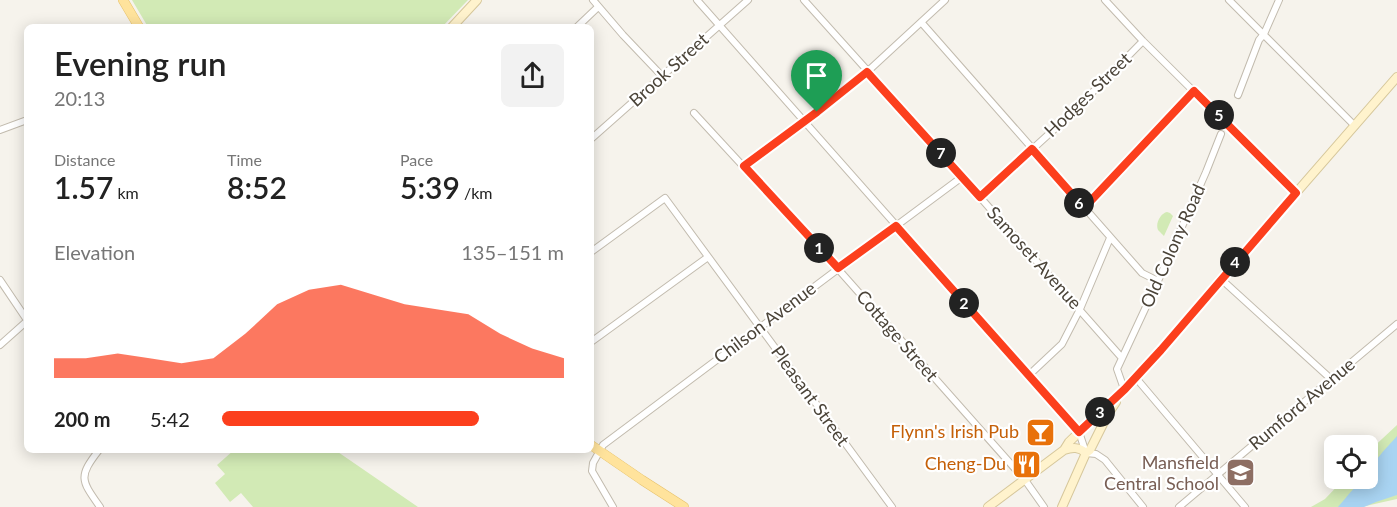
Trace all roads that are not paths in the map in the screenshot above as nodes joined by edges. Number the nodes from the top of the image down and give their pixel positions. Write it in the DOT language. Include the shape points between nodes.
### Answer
graph roads {
  1 [pos="123,0"];
  2 [pos="477,0"];
  3 [pos="593,0"];
  4 [pos="697,0"];
  5 [pos="748,0"];
  6 [pos="804,0"];
  7 [pos="945,0"];
  8 [pos="1106,0"];
  9 [pos="1229,0"];
  10 [pos="1279,0"];
  11 [pos="598,7"];
  12 [pos="921,22"];
  13 [pos="137,24"];
  14 [pos="455,24"];
  15 [pos="580,24"];
  16 [pos="720,25"];
  17 [pos="1264,34"];
  18 [pos="1143,41"];
  19 [pos="867,72"];
  20 [pos="662,76"];
  21 [pos="1397,77"];
  22 [pos="1194,91"];
  23 [pos="1238,95"];
  24 [pos="694,113"];
  25 [pos="24,121"];
  26 [pos="804,122"];
  27 [pos="1354,126"];
  28 [pos="0,130"];
  29 [pos="1221,134"];
  30 [pos="594,136"];
  31 [pos="1032,149"];
  32 [pos="744,166"];
  33 [pos="962,177"];
  34 [pos="1296,193"];
  35 [pos="980,197"];
  36 [pos="1084,208"];
  37 [pos="896,226"];
  38 [pos="1110,238"];
  39 [pos="594,250"];
  40 [pos="708,257"];
  41 [pos="838,268"];
  42 [pos="1221,279"];
  43 [pos="0,280"];
  44 [pos="1158,281"];
  45 [pos="1080,309"];
  46 [pos="24,316"];
  47 [pos="24,324"];
  48 [pos="1397,324"];
  49 [pos="760,327"];
  50 [pos="594,340"];
  51 [pos="0,345"];
  52 [pos="1122,358"];
  53 [pos="1029,375"];
  54 [pos="1136,378"];
  55 [pos="1331,379"];
  56 [pos="1125,389"];
  57 [pos="1079,432"];
  58 [pos="595,448"];
  59 [pos="1064,450"];
  60 [pos="97,453"];
  61 [pos="1086,453"];
  62 [pos="1217,474"];
  63 [pos="1025,480"];
  64 [pos="99,507"];
  65 [pos="613,507"];
  66 [pos="684,507"];
  67 [pos="891,507"];
  68 [pos="988,507"];
  69 [pos="1044,507"];
  70 [pos="1062,507"];
  71 [pos="1143,507"];
  72 [pos="1179,507"];
  73 [pos="1245,507"];
  1 -- 13 [label="main road"];
  2 -- 14 [label="main road"];
  3 -- 11 [label="street"];
  4 -- 16 [label="street"];
  5 -- 16 [label="street, Brook Street"];
  6 -- 19 [label="street, Samoset Avenue"];
  7 -- 12 [label="street"];
  8 -- 18 [label="street"];
  9 -- 17 [label="street"];
  10 -- 17 [label="street"];
  11 -- 15 [label="street"];
  11 -- 20 [label="street"];
  12 -- 19 [label="street"];
  12 -- 31 [label="street"];
  16 -- 20 [label="street, Brook Street"];
  16 -- 26 [label="street"];
  17 -- 23 [label="street" via="1258,40"];
  17 -- 27 [label="street"];
  18 -- 22 [label="street"];
  18 -- 31 [label="street, Hodges Street"];
  19 -- 26 [label="street"];
  19 -- 33 [label="street, Samoset Avenue"];
  20 -- 30 [label="street, Brook Street"];
  21 -- 27 [label="main road"];
  22 -- 34 [label="street"];
  22 -- 36 [label="street"];
  24 -- 32 [label="street, Cottage Street"];
  25 -- 28 [label="street"];
  26 -- 32 [label="street"];
  26 -- 37 [label="street"];
  27 -- 34 [label="main road"];
  29 -- 44 [label="street, Old Colony Road"];
  31 -- 35 [label="street, Hodges Street"];
  31 -- 36 [label="street"];
  32 -- 41 [label="street, Cottage Street"];
  33 -- 35 [label="street, Samoset Avenue"];
  33 -- 37 [label="street, Chilson Avenue"];
  34 -- 42 [label="main road"];
  35 -- 45 [label="street, Samoset Avenue"];
  36 -- 38 [label="street"];
  37 -- 41 [label="street, Chilson Avenue"];
  37 -- 53 [label="street"];
  38 -- 44 [label="street" via="1142,273"];
  38 -- 45 [label="street"];
  39 -- 40 [label="street, Pleasant Street" via="665,198"];
  40 -- 49 [label="street, Pleasant Street"];
  40 -- 50 [label="street"];
  41 -- 49 [label="street, Chilson Avenue"];
  41 -- 63 [label="street, Cottage Street"];
  42 -- 54 [label="main road"];
  42 -- 55 [label="street"];
  43 -- 46 [label="street"];
  44 -- 52 [label="street, Old Colony Road"];
  45 -- 52 [label="street, Samoset Avenue"];
  45 -- 53 [label="street" via="1062,344"];
  47 -- 51 [label="street"];
  48 -- 55 [label="street, Rumford Avenue"];
  49 -- 58 [label="street, Chilson Avenue"];
  49 -- 67 [label="street, Pleasant Street"];
  52 -- 56 [label="street" via="1117,369"];
  53 -- 57 [label="street"];
  54 -- 56 [label="main road"];
  54 -- 62 [label="street"];
  55 -- 62 [label="street, Rumford Avenue"];
  56 -- 57 [label="main road"];
  56 -- 61 [label="main road"];
  57 -- 59 [label="main road"];
  57 -- 61 [label="street"];
  58 -- 65 [label="street" via="592,471"];
  58 -- 66 [label="main road"];
  59 -- 61 [label="main road" via="1076,448"];
  59 -- 63 [label="main road"];
  60 -- 64 [label="street" via="85,471 85,482"];
  61 -- 70 [label="main road"];
  61 -- 71 [label="street" via="1105,460"];
  62 -- 72 [label="street, Rumford Avenue"];
  62 -- 73 [label="street"];
  63 -- 68 [label="main road"];
  63 -- 69 [label="street, Cottage Street"];
}
